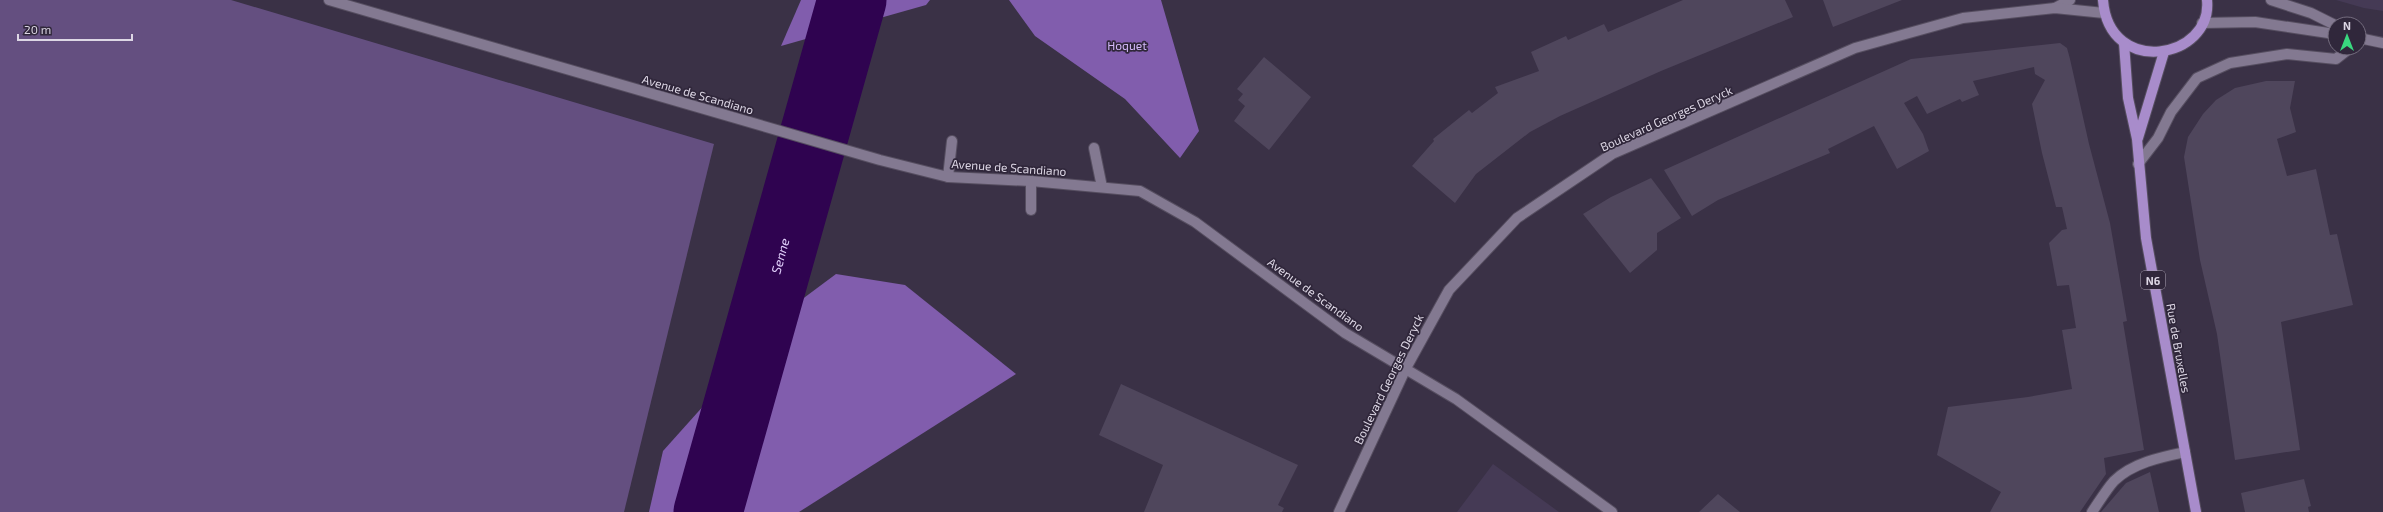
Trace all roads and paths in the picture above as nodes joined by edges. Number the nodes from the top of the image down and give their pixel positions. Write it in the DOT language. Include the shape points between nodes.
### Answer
graph roads {
  1 [pos="329,0"];
  2 [pos="2070,0"];
  3 [pos="2104,0"];
  4 [pos="2207,0"];
  5 [pos="2271,0"];
  6 [pos="2055,8"];
  7 [pos="2104,13"];
  8 [pos="2327,21"];
  9 [pos="2202,23"];
  10 [pos="2327,33"];
  11 [pos="2367,40"];
  12 [pos="2124,43"];
  13 [pos="2383,43"];
  14 [pos="2164,52"];
  15 [pos="2339,56"];
  16 [pos="2137,139"];
  17 [pos="952,141"];
  18 [pos="1094,148"];
  19 [pos="2138,164"];
  20 [pos="948,177"];
  21 [pos="1031,181"];
  22 [pos="1102,187"];
  23 [pos="1031,210"];
  24 [pos="1406,368"];
  25 [pos="2185,452"];
  26 [pos="1339,512"];
  27 [pos="1612,512"];
  28 [pos="2092,512"];
  29 [pos="2196,512"];
  1 -- 20 [label="street, Avenue de Scandiano" via="739,120"];
  2 -- 6 [label="street, Boulevard Georges Deryck"];
  3 -- 7 [label="main road"];
  4 -- 9 [label="main road"];
  5 -- 8 [label="street"];
  6 -- 7 [label="street, Boulevard Georges Deryck"];
  6 -- 24 [label="street, Boulevard Georges Deryck" via="1963,18 1855,48 1612,154 1518,218 1449,290"];
  7 -- 12 [label="main road" via="2112,30"];
  9 -- 10 [label="street" via="2255,22"];
  9 -- 14 [label="main road" via="2193,36 2180,46"];
  11 -- 13 [label="street"];
  12 -- 14 [label="main road" via="2143,52"];
  12 -- 16 [label="main road, Rue de Bruxelles / N6" via="2128,98"];
  14 -- 16 [label="main road, Rue de Bruxelles / N6"];
  15 -- 19 [label="street" via="2336,58 2287,54 2230,63 2197,78 2171,112 2158,138"];
  16 -- 19 [label="main road, Rue de Bruxelles / N6"];
  17 -- 20 [label="street"];
  18 -- 22 [label="street"];
  19 -- 25 [label="main road, Rue de Bruxelles / N6" via="2146,238"];
  20 -- 21 [label="street, Avenue de Scandiano"];
  21 -- 22 [label="street, Avenue de Scandiano"];
  21 -- 23 [label="street"];
  22 -- 24 [label="street, Avenue de Scandiano" via="1140,191 1195,222 1345,334"];
  24 -- 26 [label="street, Boulevard Georges Deryck"];
  24 -- 27 [label="street, Avenue de Scandiano" via="1456,399"];
  25 -- 28 [label="street" via="2155,458 2132,468 2114,481"];
  25 -- 29 [label="main road, Rue de Bruxelles / N6"];
}
